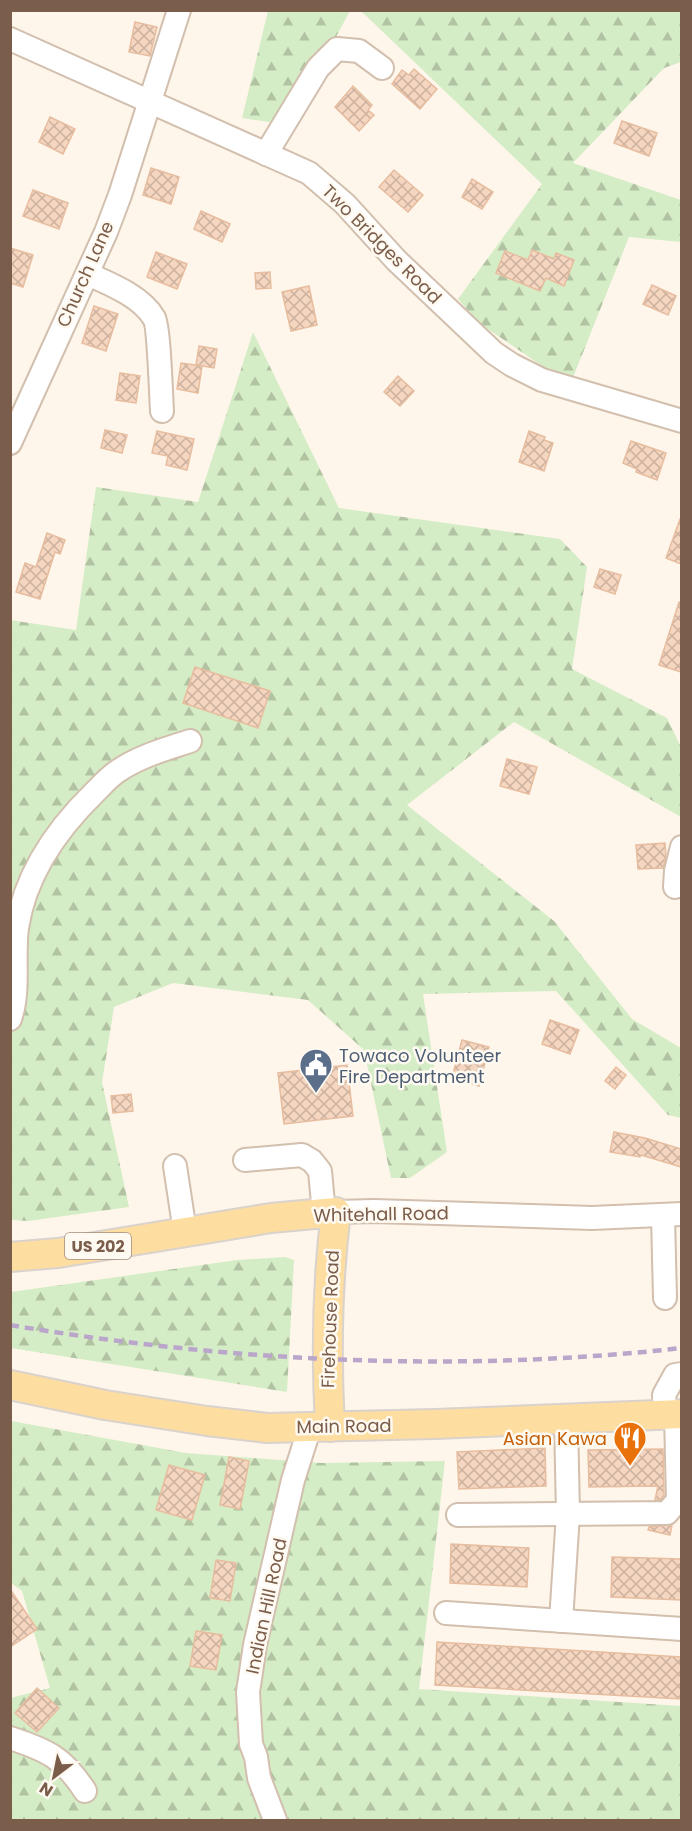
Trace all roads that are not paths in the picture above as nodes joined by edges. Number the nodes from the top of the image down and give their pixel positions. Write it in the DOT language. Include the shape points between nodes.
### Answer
graph roads {
  1 [pos="178,10"];
  2 [pos="10,39"];
  3 [pos="382,68"];
  4 [pos="150,102"];
  5 [pos="266,154"];
  6 [pos="88,274"];
  7 [pos="162,411"];
  8 [pos="681,421"];
  9 [pos="10,443"];
  10 [pos="190,741"];
  11 [pos="681,847"];
  12 [pos="675,887"];
  13 [pos="10,1019"];
  14 [pos="245,1160"];
  15 [pos="175,1166"];
  16 [pos="330,1213"];
  17 [pos="672,1215"];
  18 [pos="185,1232"];
  19 [pos="10,1257"];
  20 [pos="665,1298"];
  21 [pos="681,1374"];
  22 [pos="10,1385"];
  23 [pos="674,1415"];
  24 [pos="566,1419"];
  25 [pos="320,1427"];
  26 [pos="568,1514"];
  27 [pos="458,1515"];
  28 [pos="446,1613"];
  29 [pos="561,1621"];
  30 [pos="681,1629"];
  31 [pos="10,1738"];
  32 [pos="86,1791"];
  33 [pos="275,1821"];
  1 -- 4 [label="street, Church Lane"];
  2 -- 4 [label="street, Two Bridges Road"];
  3 -- 5 [label="street" via="359,51 337,49 318,68"];
  4 -- 5 [label="street, Two Bridges Road"];
  4 -- 6 [label="street, Church Lane" via="120,195"];
  5 -- 8 [label="street, Two Bridges Road" via="321,182 470,332 512,365 555,384"];
  6 -- 7 [label="street" via="142,304 155,319"];
  6 -- 9 [label="street, Church Lane"];
  10 -- 13 [label="street" via="150,754 117,771 59,831 42,857 27,887 17,927 15,1007"];
  11 -- 12 [label="street"];
  14 -- 16 [label="street" via="302,1155 312,1161 320,1171"];
  15 -- 18 [label="street"];
  16 -- 17 [label="street, Whitehall Road" via="384,1211 592,1218"];
  16 -- 18 [label="main road, Whitehall Road / US 202"];
  16 -- 25 [label="main road, Firehouse Road" via="327,1373"];
  17 -- 20 [label="street"];
  18 -- 19 [label="main road, Whitehall Road / US 202"];
  21 -- 23 [label="street" via="675,1375 664,1395"];
  22 -- 25 [label="main road, Main Road" via="207,1421 267,1428"];
  23 -- 24 [label="main road, Main Road"];
  23 -- 26 [label="street" via="678,1500 667,1513"];
  24 -- 25 [label="main road, Main Road"];
  24 -- 26 [label="street"];
  25 -- 33 [label="street, Indian Hill Road" via="293,1480 248,1692 251,1744"];
  26 -- 27 [label="street"];
  26 -- 29 [label="street"];
  28 -- 29 [label="street"];
  29 -- 30 [label="street"];
  31 -- 32 [label="street" via="59,1758"];
}
